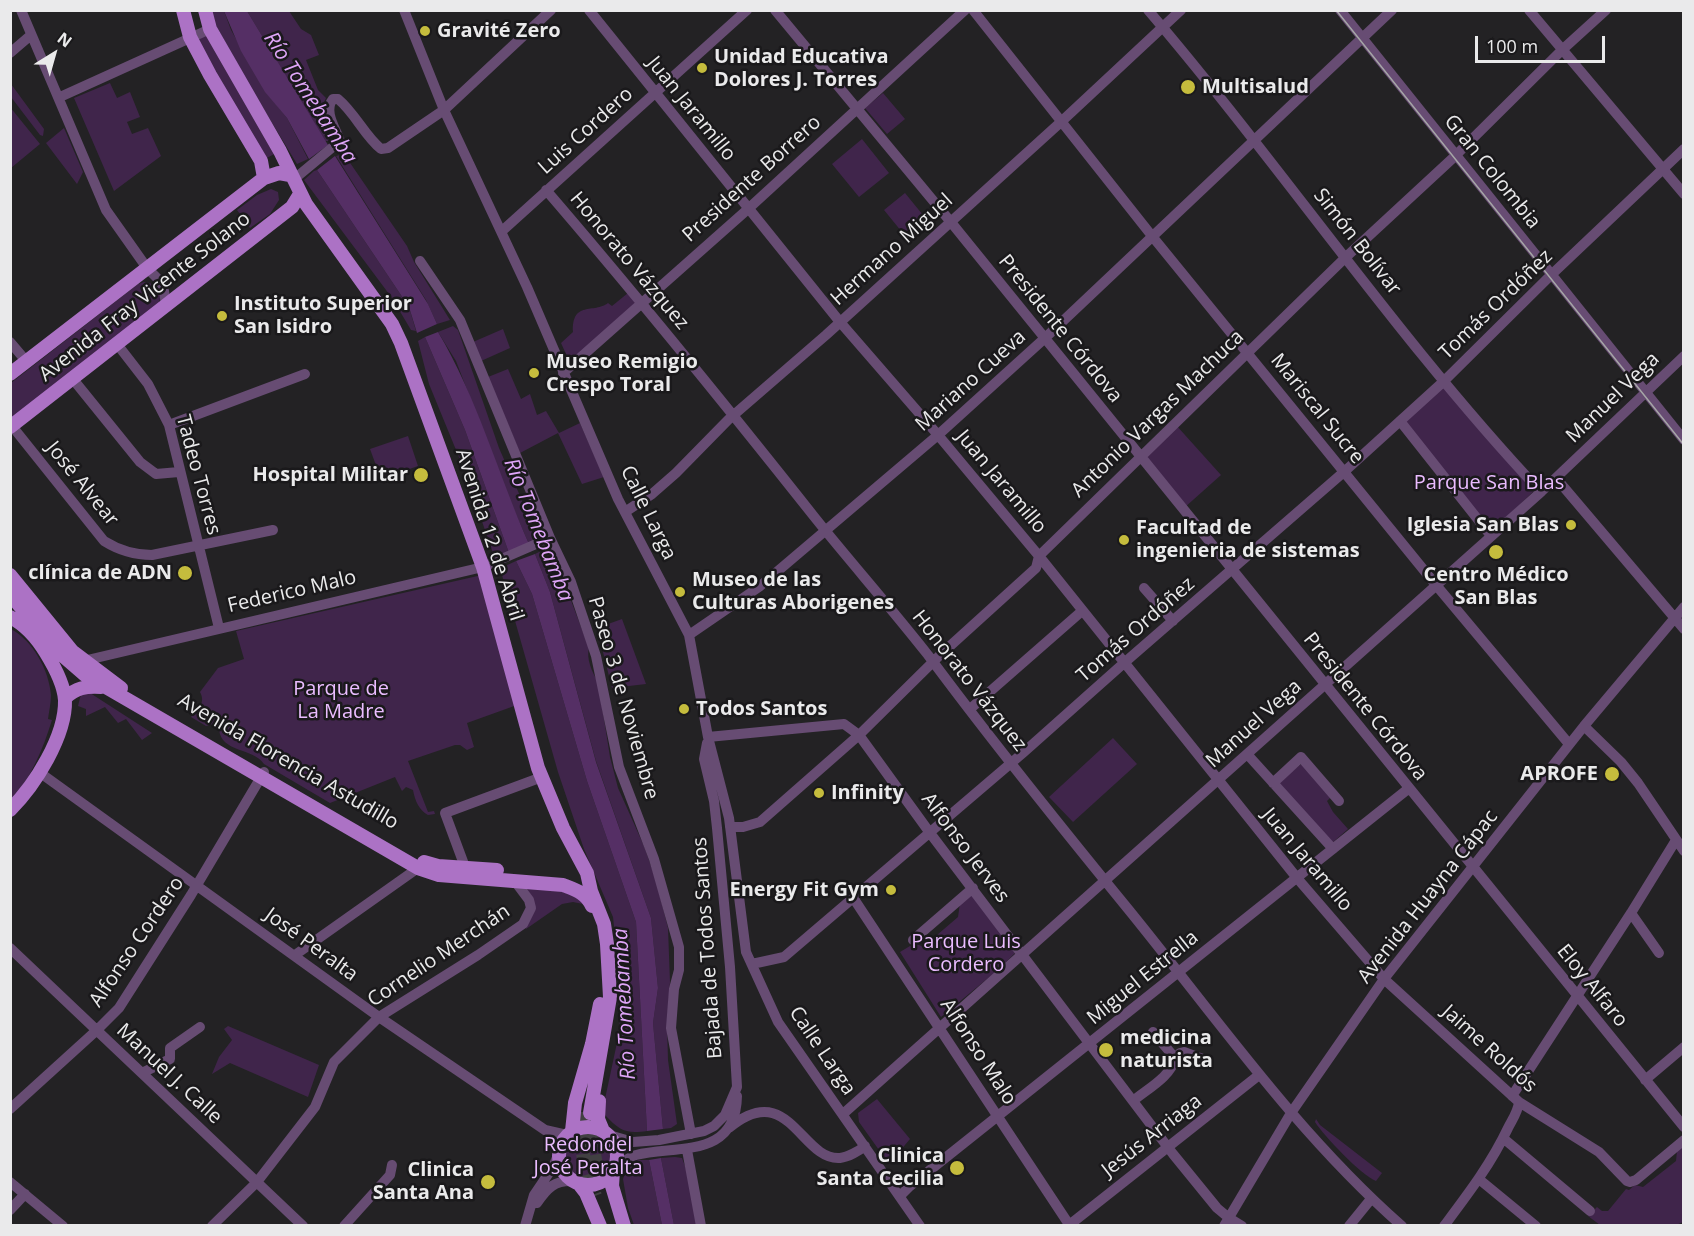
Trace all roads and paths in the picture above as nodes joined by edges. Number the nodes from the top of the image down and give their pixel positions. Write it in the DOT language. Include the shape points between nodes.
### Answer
graph roads {
  1 [pos="21,10"];
  2 [pos="183,10"];
  3 [pos="205,10"];
  4 [pos="405,10"];
  5 [pos="550,10"];
  6 [pos="589,10"];
  7 [pos="747,10"];
  8 [pos="775,10"];
  9 [pos="965,10"];
  10 [pos="973,10"];
  11 [pos="1148,10"];
  12 [pos="1181,10"];
  13 [pos="1340,10"];
  14 [pos="1392,10"];
  15 [pos="1529,10"];
  16 [pos="1606,10"];
  17 [pos="1162,27"];
  18 [pos="210,29"];
  19 [pos="31,35"];
  20 [pos="190,37"];
  21 [pos="1362,38"];
  22 [pos="1562,50"];
  23 [pos="10,53"];
  24 [pos="656,93"];
  25 [pos="60,97"];
  26 [pos="856,108"];
  27 [pos="444,110"];
  28 [pos="262,121"];
  29 [pos="1062,121"];
  30 [pos="243,131"];
  31 [pos="1254,140"];
  32 [pos="1683,150"];
  33 [pos="1456,155"];
  34 [pos="1663,170"];
  35 [pos="296,176"];
  36 [pos="264,178"];
  37 [pos="546,190"];
  38 [pos="300,194"];
  39 [pos="1683,194"];
  40 [pos="748,209"];
  41 [pos="950,221"];
  42 [pos="502,231"];
  43 [pos="1152,236"];
  44 [pos="1346,257"];
  45 [pos="420,261"];
  46 [pos="147,268"];
  47 [pos="1552,274"];
  48 [pos="641,302"];
  49 [pos="166,305"];
  50 [pos="840,322"];
  51 [pos="1045,338"];
  52 [pos="10,342"];
  53 [pos="117,344"];
  54 [pos="1248,352"];
  55 [pos="1683,357"];
  56 [pos="27,362"];
  57 [pos="562,373"];
  58 [pos="10,374"];
  59 [pos="305,374"];
  60 [pos="72,378"];
  61 [pos="1443,382"];
  62 [pos="1645,392"];
  63 [pos="733,416"];
  64 [pos="1400,421"];
  65 [pos="169,425"];
  66 [pos="11,426"];
  67 [pos="938,435"];
  68 [pos="1683,440"];
  69 [pos="1140,457"];
  70 [pos="1345,471"];
  71 [pos="179,472"];
  72 [pos="1556,478"];
  73 [pos="1541,492"];
  74 [pos="625,512"];
  75 [pos="273,530"];
  76 [pos="826,531"];
  77 [pos="1491,536"];
  78 [pos="545,540"];
  79 [pos="198,546"];
  80 [pos="1039,556"];
  81 [pos="483,567"];
  82 [pos="1231,570"];
  83 [pos="10,575"];
  84 [pos="1436,585"];
  85 [pos="1144,588"];
  86 [pos="10,594"];
  87 [pos="1683,607"];
  88 [pos="1082,611"];
  89 [pos="10,617"];
  90 [pos="1674,619"];
  91 [pos="1173,621"];
  92 [pos="219,628"];
  93 [pos="1683,629"];
  94 [pos="45,635"];
  95 [pos="689,635"];
  96 [pos="82,661"];
  97 [pos="932,662"];
  98 [pos="1124,663"];
  99 [pos="1324,685"];
  100 [pos="104,687"];
  101 [pos="65,699"];
  102 [pos="970,709"];
  103 [pos="1584,726"];
  104 [pos="860,735"];
  105 [pos="708,737"];
  106 [pos="1569,744"];
  107 [pos="1247,754"];
  108 [pos="1011,764"];
  109 [pos="39,772"];
  110 [pos="262,775"];
  111 [pos="542,777"];
  112 [pos="1218,780"];
  113 [pos="1273,783"];
  114 [pos="1408,789"];
  115 [pos="1339,801"];
  116 [pos="10,810"];
  117 [pos="730,827"];
  118 [pos="930,832"];
  119 [pos="1676,840"];
  120 [pos="1333,849"];
  121 [pos="1683,851"];
  122 [pos="465,867"];
  123 [pos="418,868"];
  124 [pos="1473,868"];
  125 [pos="586,873"];
  126 [pos="1297,878"];
  127 [pos="514,880"];
  128 [pos="1105,880"];
  129 [pos="197,885"];
  130 [pos="972,888"];
  131 [pos="585,891"];
  132 [pos="855,899"];
  133 [pos="1630,914"];
  134 [pos="913,940"];
  135 [pos="10,948"];
  136 [pos="1659,953"];
  137 [pos="1022,954"];
  138 [pos="295,955"];
  139 [pos="752,964"];
  140 [pos="1179,972"];
  141 [pos="1384,979"];
  142 [pos="1576,995"];
  143 [pos="602,996"];
  144 [pos="379,1017"];
  145 [pos="200,1027"];
  146 [pos="940,1027"];
  147 [pos="97,1030"];
  148 [pos="1153,1032"];
  149 [pos="1089,1044"];
  150 [pos="1683,1047"];
  151 [pos="1175,1058"];
  152 [pos="1208,1062"];
  153 [pos="142,1072"];
  154 [pos="1259,1075"];
  155 [pos="1646,1080"];
  156 [pos="737,1087"];
  157 [pos="1515,1099"];
  158 [pos="1133,1101"];
  159 [pos="10,1109"];
  160 [pos="1291,1113"];
  161 [pos="843,1114"];
  162 [pos="999,1116"];
  163 [pos="1683,1127"];
  164 [pos="726,1131"];
  165 [pos="570,1133"];
  166 [pos="606,1133"];
  167 [pos="690,1134"];
  168 [pos="1503,1138"];
  169 [pos="1683,1140"];
  170 [pos="865,1146"];
  171 [pos="1168,1147"];
  172 [pos="687,1150"];
  173 [pos="559,1153"];
  174 [pos="392,1165"];
  175 [pos="614,1169"];
  176 [pos="1480,1180"];
  177 [pos="10,1182"];
  178 [pos="257,1182"];
  179 [pos="576,1182"];
  180 [pos="25,1194"];
  181 [pos="900,1196"];
  182 [pos="1371,1199"];
  183 [pos="10,1210"];
  184 [pos="1590,1211"];
  185 [pos="526,1222"];
  186 [pos="1226,1222"];
  187 [pos="1069,1225"];
  188 [pos="1533,1225"];
  189 [pos="63,1226"];
  190 [pos="212,1226"];
  191 [pos="303,1226"];
  192 [pos="344,1226"];
  193 [pos="600,1226"];
  194 [pos="606,1226"];
  195 [pos="617,1226"];
  196 [pos="624,1226"];
  197 [pos="701,1226"];
  198 [pos="920,1226"];
  199 [pos="1242,1226"];
  200 [pos="1349,1226"];
  201 [pos="1402,1226"];
  202 [pos="1444,1226"];
  1 -- 19 [label="street"];
  2 -- 20 [label="main road"];
  3 -- 18 [label="main road, Avenida 12 de Abril"];
  4 -- 27 [label="street, Calle Larga"];
  5 -- 27 [label="street"];
  6 -- 24 [label="street, Juan Jaramillo"];
  7 -- 24 [label="street, Luis Cordero"];
  8 -- 26 [label="street, Presidente Córdova"];
  9 -- 26 [label="street, Presidente Borrero"];
  10 -- 29 [label="street, Mariscal Sucre"];
  11 -- 17 [label="street, Simón Bolívar"];
  12 -- 17 [label="street, Hermano Miguel"];
  13 -- 21 [label="street, Gran Colombia"];
  14 -- 21 [label="street, Mariano Cueva"];
  15 -- 22 [label="street"];
  16 -- 22 [label="street, Antonio Vargas Machuca"];
  17 -- 29 [label="street, Hermano Miguel"];
  17 -- 31 [label="street, Simón Bolívar"];
  18 -- 20 [label="street"];
  18 -- 28 [label="main road, Avenida 12 de Abril"];
  19 -- 23 [label="street"];
  19 -- 25 [label="street"];
  20 -- 25 [label="street"];
  20 -- 30 [label="main road"];
  21 -- 31 [label="street, Mariano Cueva"];
  21 -- 33 [label="street, Gran Colombia"];
  22 -- 33 [label="street, Antonio Vargas Machuca"];
  22 -- 34 [label="street"];
  24 -- 37 [label="street, Luis Cordero"];
  24 -- 40 [label="street, Juan Jaramillo"];
  25 -- 46 [label="street" via="106,210"];
  26 -- 40 [label="street, Presidente Borrero"];
  26 -- 41 [label="street, Presidente Córdova"];
  27 -- 35 [label="street" via="381,149 342,103 333,99 328,111 338,143"];
  27 -- 42 [label="street, Calle Larga"];
  28 -- 30 [label="main road"];
  28 -- 35 [label="main road, Avenida 12 de Abril"];
  29 -- 41 [label="street, Hermano Miguel"];
  29 -- 43 [label="street, Mariscal Sucre"];
  30 -- 36 [label="main road" via="261,161"];
  31 -- 43 [label="street, Mariano Cueva"];
  31 -- 44 [label="street, Simón Bolívar"];
  32 -- 34 [label="street, Tomás Ordóñez"];
  33 -- 44 [label="street, Antonio Vargas Machuca"];
  33 -- 47 [label="street, Gran Colombia"];
  34 -- 39 [label="street"];
  34 -- 47 [label="street, Tomás Ordóñez"];
  35 -- 36 [label="main road" via="279,173"];
  35 -- 38 [label="main road, Avenida 12 de Abril"];
  36 -- 46 [label="main road, Avenida Fray Vicente Solano"];
  37 -- 42 [label="street, Luis Cordero"];
  37 -- 48 [label="street, Honorato Vázquez"];
  38 -- 49 [label="main road, Avenida Fray Vicente Solano" via="292,207"];
  38 -- 81 [label="main road, Avenida 12 de Abril" via="392,324"];
  40 -- 48 [label="street, Presidente Borrero"];
  40 -- 50 [label="street, Juan Jaramillo"];
  41 -- 50 [label="street, Hermano Miguel"];
  41 -- 51 [label="street, Presidente Córdova"];
  42 -- 57 [label="street, Calle Larga"];
  43 -- 51 [label="street, Mariano Cueva"];
  43 -- 54 [label="street, Mariscal Sucre"];
  44 -- 54 [label="street, Antonio Vargas Machuca"];
  44 -- 61 [label="street, Simón Bolívar"];
  45 -- 78 [label="street, Paseo 3 de Noviembre" via="460,320"];
  46 -- 49 [label="street" via="160,281"];
  46 -- 56 [label="main road, Avenida Fray Vicente Solano"];
  47 -- 61 [label="street, Tomás Ordóñez"];
  47 -- 62 [label="street, Gran Colombia"];
  48 -- 57 [label="street, Presidente Borrero"];
  48 -- 63 [label="street, Honorato Vázquez"];
  49 -- 53 [label="main road, Avenida Fray Vicente Solano"];
  50 -- 63 [label="street, Hermano Miguel"];
  50 -- 67 [label="street, Juan Jaramillo"];
  51 -- 67 [label="street, Mariano Cueva"];
  51 -- 69 [label="street, Presidente Córdova"];
  52 -- 56 [label="street"];
  53 -- 60 [label="main road, Avenida Fray Vicente Solano"];
  53 -- 65 [label="street, Tadeo Torres" via="148,384"];
  54 -- 69 [label="street, Antonio Vargas Machuca"];
  54 -- 70 [label="street, Mariscal Sucre"];
  55 -- 62 [label="street, Manuel Vega"];
  56 -- 58 [label="main road, Avenida Fray Vicente Solano"];
  57 -- 74 [label="street, Calle Larga"];
  59 -- 65 [label="street"];
  60 -- 66 [label="main road, Avenida Fray Vicente Solano"];
  60 -- 71 [label="street" via="140,462 156,474"];
  61 -- 64 [label="street, Tomás Ordóñez"];
  61 -- 73 [label="street, Simón Bolívar"];
  62 -- 68 [label="street, Gran Colombia"];
  62 -- 72 [label="street, Manuel Vega"];
  63 -- 74 [label="street, Hermano Miguel" via="676,473"];
  63 -- 76 [label="street, Honorato Vázquez"];
  64 -- 70 [label="street, Tomás Ordóñez"];
  64 -- 77 [label="street"];
  65 -- 71 [label="street, Tadeo Torres"];
  66 -- 79 [label="street, José Alvear" via="104,541 136,555"];
  67 -- 76 [label="street, Mariano Cueva"];
  67 -- 80 [label="street, Juan Jaramillo"];
  69 -- 80 [label="street, Antonio Vargas Machuca"];
  69 -- 82 [label="street, Presidente Córdova"];
  70 -- 82 [label="street, Tomás Ordóñez"];
  70 -- 84 [label="street, Mariscal Sucre"];
  71 -- 79 [label="street, Tadeo Torres"];
  72 -- 73 [label="street, Manuel Vega"];
  72 -- 90 [label="street"];
  73 -- 77 [label="street, Manuel Vega"];
  74 -- 95 [label="street, Calle Larga"];
  75 -- 79 [label="street, José Alvear"];
  76 -- 95 [label="street, Mariano Cueva" via="759,587"];
  76 -- 97 [label="street, Honorato Vázquez"];
  77 -- 84 [label="street, Manuel Vega"];
  78 -- 81 [label="street, Federico Malo"];
  78 -- 167 [label="street, Paseo 3 de Noviembre" via="571,582 596,657 619,768 675,928 679,970 671,1028"];
  79 -- 92 [label="street, Tadeo Torres"];
  80 -- 88 [label="street, Juan Jaramillo"];
  80 -- 97 [label="street, Antonio Vargas Machuca" via="1036,568"];
  81 -- 92 [label="street, Federico Malo"];
  81 -- 111 [label="main road, Avenida 12 de Abril"];
  82 -- 91 [label="street, Tomás Ordóñez"];
  82 -- 99 [label="street, Presidente Córdova"];
  83 -- 94 [label="main road, Avenida Florencia Astudillo"];
  84 -- 99 [label="street, Manuel Vega"];
  84 -- 106 [label="street, Mariscal Sucre"];
  85 -- 91 [label="street"];
  86 -- 94 [label="main road, Avenida Florencia Astudillo"];
  87 -- 90 [label="street, Avenida Huayna Cápac"];
  88 -- 98 [label="street, Juan Jaramillo"];
  88 -- 102 [label="street"];
  89 -- 94 [label="main road"];
  90 -- 93 [label="street"];
  90 -- 103 [label="street, Avenida Huayna Cápac"];
  91 -- 98 [label="street, Tomás Ordóñez"];
  92 -- 96 [label="street, Federico Malo"];
  94 -- 96 [label="main road, Avenida Florencia Astudillo"];
  94 -- 100 [label="main road, Avenida Florencia Astudillo" via="71,665"];
  94 -- 101 [label="main road"];
  95 -- 105 [label="street, Calle Larga"];
  96 -- 110 [label="main road, Avenida Florencia Astudillo"];
  97 -- 102 [label="street, Honorato Vázquez"];
  97 -- 104 [label="street, Antonio Vargas Machuca"];
  98 -- 108 [label="street, Tomás Ordóñez"];
  98 -- 112 [label="street, Juan Jaramillo"];
  99 -- 107 [label="street, Manuel Vega"];
  99 -- 114 [label="street, Presidente Córdova"];
  100 -- 101 [label="main road" via="86,686"];
  100 -- 110 [label="main road, Avenida Florencia Astudillo"];
  101 -- 109 [label="main road" via="56,743"];
  102 -- 108 [label="street, Honorato Vázquez"];
  103 -- 106 [label="street, Avenida Huayna Cápac"];
  103 -- 119 [label="street" via="1638,783"];
  104 -- 105 [label="street" via="844,724"];
  104 -- 117 [label="street, Antonio Vargas Machuca" via="760,822"];
  104 -- 118 [label="street, Alfonso Jerves"];
  105 -- 117 [label="street, Calle Larga"];
  105 -- 156 [label="street, Bajada de Todos Santos" via="704,759 717,828"];
  106 -- 124 [label="street, Avenida Huayna Cápac"];
  107 -- 112 [label="street, Manuel Vega"];
  107 -- 113 [label="street"];
  108 -- 118 [label="street, Tomás Ordóñez"];
  108 -- 128 [label="street, Honorato Vázquez"];
  109 -- 116 [label="main road"];
  109 -- 129 [label="street, José Peralta"];
  110 -- 122 [label="main road, Avenida Florencia Astudillo" via="421,861"];
  110 -- 123 [label="main road, Avenida Florencia Astudillo"];
  110 -- 129 [label="street, Alfonso Cordero"];
  111 -- 122 [label="street" via="446,813"];
  111 -- 125 [label="main road, Avenida 12 de Abril"];
  112 -- 126 [label="street, Juan Jaramillo"];
  112 -- 128 [label="street, Manuel Vega"];
  113 -- 115 [label="street" via="1301,757"];
  113 -- 120 [label="street"];
  114 -- 120 [label="street, Miguel Estrella"];
  114 -- 124 [label="street, Presidente Córdova"];
  117 -- 139 [label="street, Calle Larga" via="746,952"];
  118 -- 130 [label="street, Alfonso Jerves"];
  118 -- 132 [label="street, Tomás Ordóñez"];
  119 -- 121 [label="street"];
  119 -- 133 [label="street"];
  120 -- 126 [label="street, Miguel Estrella"];
  122 -- 131 [label="main road, Avenida Florencia Astudillo" via="560,876 575,880"];
  123 -- 127 [label="main road, Avenida Florencia Astudillo" via="440,875"];
  123 -- 138 [label="street"];
  124 -- 141 [label="street, Avenida Huayna Cápac"];
  124 -- 142 [label="street, Eloy Alfaro"];
  125 -- 131 [label="main road, Avenida 12 de Abril"];
  125 -- 166 [label="main road" via="605,909 613,957 616,1001 598,1112"];
  126 -- 140 [label="street, Miguel Estrella"];
  126 -- 141 [label="street, Juan Jaramillo"];
  127 -- 131 [label="main road, Avenida Florencia Astudillo"];
  127 -- 144 [label="street, Cornelio Merchán" via="531,908 523,924"];
  128 -- 137 [label="street, Manuel Vega"];
  128 -- 140 [label="street, Honorato Vázquez"];
  129 -- 138 [label="street, José Peralta"];
  129 -- 147 [label="street, Alfonso Cordero" via="119,1008"];
  130 -- 134 [label="street"];
  130 -- 137 [label="street, Alfonso Jerves"];
  131 -- 143 [label="main road, Avenida 12 de Abril" via="603,945"];
  131 -- 143 [label="main road, Avenida 12 de Abril" via="604,924 610,998 586,1113"];
  132 -- 139 [label="street, Tomás Ordóñez" via="784,957"];
  132 -- 146 [label="street, Alfonso Malo"];
  133 -- 136 [label="street"];
  133 -- 142 [label="street"];
  135 -- 147 [label="street, Manuel J. Calle"];
  137 -- 146 [label="street, Manuel Vega"];
  137 -- 149 [label="street, Alfonso Jerves"];
  138 -- 144 [label="street, José Peralta"];
  139 -- 161 [label="street, Calle Larga" via="778,1022"];
  140 -- 149 [label="street, Miguel Estrella"];
  140 -- 154 [label="street, Honorato Vázquez"];
  141 -- 157 [label="street, Jaime Roldós"];
  141 -- 160 [label="street, Avenida Huayna Cápac"];
  142 -- 155 [label="street, Eloy Alfaro"];
  142 -- 157 [label="street"];
  143 -- 165 [label="main road"];
  144 -- 165 [label="street, José Peralta" via="545,1130"];
  144 -- 178 [label="street, Cornelio Merchán" via="334,1062 315,1107"];
  145 -- 153 [label="street" via="170,1047 170,1059"];
  146 -- 161 [label="street, Manuel Vega"];
  146 -- 162 [label="street, Alfonso Malo"];
  147 -- 153 [label="street, Manuel J. Calle"];
  147 -- 159 [label="street, Alfonso Cordero"];
  148 -- 151 [label="street"];
  149 -- 158 [label="street, Alfonso Jerves"];
  149 -- 162 [label="street, Miguel Estrella"];
  150 -- 155 [label="street"];
  151 -- 152 [label="street" via="1184,1052"];
  151 -- 158 [label="street" via="1169,1072"];
  153 -- 178 [label="street, Manuel J. Calle"];
  154 -- 160 [label="street, Honorato Vázquez"];
  154 -- 171 [label="street, Jesús Arriaga"];
  155 -- 163 [label="street, Eloy Alfaro"];
  156 -- 164 [label="street" via="736,1111"];
  156 -- 167 [label="street, Bajada de Todos Santos" via="720,1121"];
  157 -- 168 [label="street" via="1517,1110"];
  157 -- 169 [label="street, Jaime Roldós" via="1599,1152 1630,1182"];
  158 -- 171 [label="street, Alfonso Jerves"];
  160 -- 182 [label="street, Honorato Vázquez"];
  160 -- 186 [label="street, Avenida Huayna Cápac"];
  161 -- 170 [label="street, Calle Larga"];
  162 -- 181 [label="street, Miguel Estrella"];
  162 -- 187 [label="street, Alfonso Malo"];
  164 -- 170 [label="street" via="749,1115 762,1112 779,1114 831,1157 842,1158"];
  164 -- 172 [label="street"];
  165 -- 166 [label="main road" via="591,1127"];
  165 -- 173 [label="main road"];
  166 -- 167 [label="street, Bajada de Todos Santos" via="633,1142"];
  166 -- 175 [label="main road" via="616,1146"];
  168 -- 176 [label="street"];
  168 -- 184 [label="street"];
  170 -- 181 [label="street, Calle Larga"];
  171 -- 186 [label="street, Alfonso Jerves"];
  171 -- 187 [label="street, Jesús Arriaga"];
  172 -- 175 [label="street" via="634,1155"];
  172 -- 197 [label="street"];
  173 -- 179 [label="main road" via="563,1172"];
  173 -- 185 [label="street" via="534,1195"];
  174 -- 192 [label="street" via="390,1175"];
  175 -- 179 [label="main road" via="604,1181 585,1185"];
  175 -- 196 [label="main road" via="612,1186"];
  176 -- 188 [label="street"];
  176 -- 202 [label="street"];
  177 -- 180 [label="street"];
  178 -- 190 [label="street, Cornelio Merchán"];
  178 -- 191 [label="street, Manuel J. Calle"];
  179 -- 185 [label="street" via="549,1186"];
  179 -- 193 [label="main road" via="586,1193"];
  180 -- 183 [label="street"];
  180 -- 189 [label="street"];
  181 -- 198 [label="street, Calle Larga"];
  182 -- 200 [label="street"];
  182 -- 201 [label="street, Honorato Vázquez"];
  186 -- 199 [label="street, Alfonso Jerves"];
  194 -- 195 [label="main road" via="600,1194"];
}
